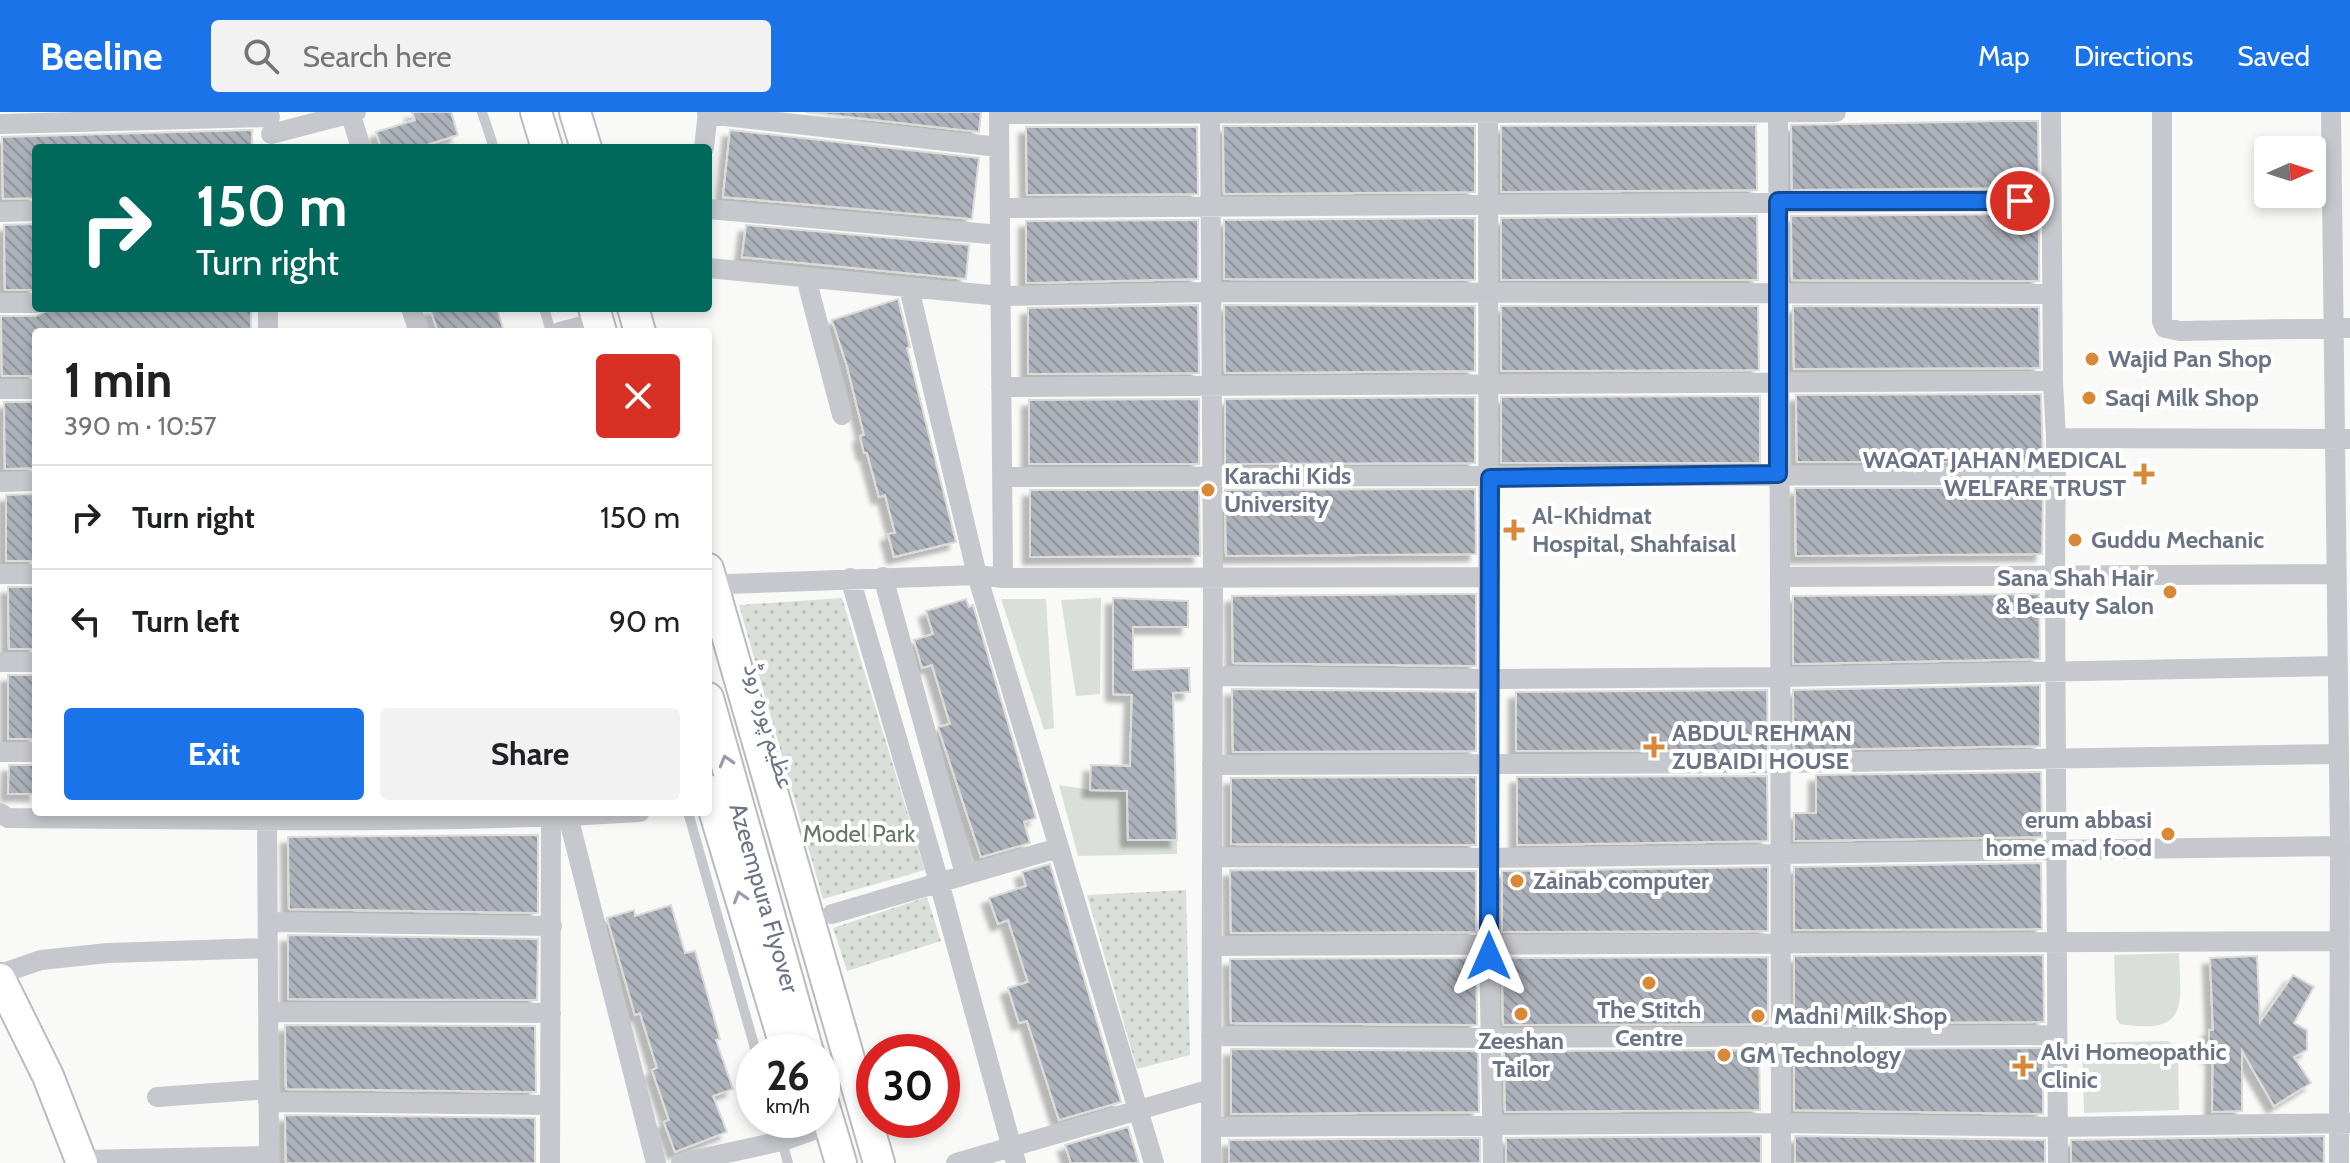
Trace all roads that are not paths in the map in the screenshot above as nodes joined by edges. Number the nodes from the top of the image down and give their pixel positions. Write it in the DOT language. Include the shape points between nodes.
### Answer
graph roads {
  1 [pos="482,112"];
  2 [pos="536,112"];
  3 [pos="575,112"];
  4 [pos="1210,112"];
  5 [pos="1778,112"];
  6 [pos="1836,112"];
  7 [pos="2051,112"];
  8 [pos="2162,112"];
  9 [pos="2331,112"];
  10 [pos="352,113"];
  11 [pos="708,113"];
  12 [pos="999,113"];
  13 [pos="1488,113"];
  14 [pos="0,124"];
  15 [pos="270,128"];
  16 [pos="360,144"];
  17 [pos="493,144"];
  18 [pos="546,144"];
  19 [pos="585,144"];
  20 [pos="704,144"];
  21 [pos="999,147"];
  22 [pos="1778,201"];
  23 [pos="2051,201"];
  24 [pos="1489,204"];
  25 [pos="1210,206"];
  26 [pos="1000,208"];
  27 [pos="712,209"];
  28 [pos="32,211"];
  29 [pos="0,212"];
  30 [pos="1000,235"];
  31 [pos="712,268"];
  32 [pos="806,278"];
  33 [pos="909,288"];
  34 [pos="1211,292"];
  35 [pos="1489,292"];
  36 [pos="1778,292"];
  37 [pos="2052,294"];
  38 [pos="1001,296"];
  39 [pos="0,303"];
  40 [pos="32,303"];
  41 [pos="597,321"];
  42 [pos="573,328"];
  43 [pos="2342,328"];
  44 [pos="2053,381"];
  45 [pos="1778,383"];
  46 [pos="1489,385"];
  47 [pos="1001,387"];
  48 [pos="1212,387"];
  49 [pos="0,389"];
  50 [pos="32,389"];
  51 [pos="842,415"];
  52 [pos="2056,438"];
  53 [pos="2343,439"];
  54 [pos="1778,474"];
  55 [pos="1213,475"];
  56 [pos="2056,475"];
  57 [pos="1002,477"];
  58 [pos="1490,478"];
  59 [pos="32,481"];
  60 [pos="0,482"];
  61 [pos="712,563"];
  62 [pos="0,574"];
  63 [pos="32,574"];
  64 [pos="2335,574"];
  65 [pos="977,575"];
  66 [pos="883,577"];
  67 [pos="1213,577"];
  68 [pos="1490,577"];
  69 [pos="1780,577"];
  70 [pos="2055,577"];
  71 [pos="850,578"];
  72 [pos="1003,578"];
  73 [pos="718,586"];
  74 [pos="0,662"];
  75 [pos="32,662"];
  76 [pos="2336,666"];
  77 [pos="2055,671"];
  78 [pos="1213,676"];
  79 [pos="1782,677"];
  80 [pos="1490,679"];
  81 [pos="712,712"];
  82 [pos="0,752"];
  83 [pos="32,752"];
  84 [pos="2338,754"];
  85 [pos="2056,759"];
  86 [pos="1782,763"];
  87 [pos="1212,765"];
  88 [pos="1489,766"];
  89 [pos="0,813"];
  90 [pos="267,816"];
  91 [pos="557,816"];
  92 [pos="557,816"];
  93 [pos="707,816"];
  94 [pos="709,816"];
  95 [pos="2340,846"];
  96 [pos="1058,848"];
  97 [pos="2056,850"];
  98 [pos="1782,854"];
  99 [pos="1212,857"];
  100 [pos="1489,858"];
  101 [pos="965,874"];
  102 [pos="939,882"];
  103 [pos="832,914"];
  104 [pos="268,922"];
  105 [pos="552,926"];
  106 [pos="2340,941"];
  107 [pos="2057,942"];
  108 [pos="1781,945"];
  109 [pos="1212,946"];
  110 [pos="1489,946"];
  111 [pos="268,948"];
  112 [pos="0,976"];
  113 [pos="268,1012"];
  114 [pos="551,1013"];
  115 [pos="2345,1021"];
  116 [pos="752,1034"];
  117 [pos="781,1034"];
  118 [pos="803,1034"];
  119 [pos="856,1034"];
  120 [pos="2057,1035"];
  121 [pos="1211,1036"];
  122 [pos="1781,1036"];
  123 [pos="1491,1038"];
  124 [pos="1211,1089"];
  125 [pos="268,1095"];
  126 [pos="157,1097"];
  127 [pos="550,1105"];
  128 [pos="1137,1109"];
  129 [pos="1781,1123"];
  130 [pos="2345,1123"];
  131 [pos="1211,1127"];
  132 [pos="1493,1127"];
  133 [pos="2058,1127"];
  134 [pos="781,1138"];
  135 [pos="787,1138"];
  136 [pos="813,1138"];
  137 [pos="834,1138"];
  138 [pos="887,1138"];
  139 [pos="782,1141"];
  140 [pos="1014,1155"];
  141 [pos="269,1159"];
  142 [pos="82,1162"];
  143 [pos="550,1163"];
  144 [pos="656,1163"];
  145 [pos="681,1163"];
  146 [pos="788,1163"];
  147 [pos="820,1163"];
  148 [pos="841,1163"];
  149 [pos="879,1163"];
  150 [pos="894,1163"];
  151 [pos="956,1163"];
  152 [pos="1154,1163"];
  153 [pos="1211,1163"];
  154 [pos="1493,1163"];
  155 [pos="1781,1163"];
  156 [pos="2058,1163"];
  157 [pos="2339,1163"];
  1 -- 17 [label="lane"];
  2 -- 18 [label="main road"];
  3 -- 19 [label="main road"];
  4 -- 12 [label="street"];
  4 -- 13 [label="street"];
  4 -- 25 [label="street"];
  5 -- 6 [label="street"];
  5 -- 13 [label="street"];
  5 -- 22 [label="street"];
  7 -- 23 [label="street"];
  8 -- 43 [label="street" via="2165,328"];
  9 -- 43 [label="street"];
  10 -- 15 [label="street"];
  10 -- 16 [label="street"];
  11 -- 20 [label="street"];
  11 -- 21 [label="street"];
  12 -- 21 [label="street"];
  13 -- 24 [label="street"];
  14 -- 15 [label="street"];
  21 -- 26 [label="street"];
  22 -- 23 [label="street"];
  22 -- 24 [label="street"];
  22 -- 36 [label="street"];
  23 -- 37 [label="street"];
  24 -- 25 [label="street"];
  24 -- 35 [label="street"];
  25 -- 26 [label="street"];
  25 -- 34 [label="street"];
  26 -- 30 [label="street"];
  27 -- 30 [label="street"];
  28 -- 29 [label="street"];
  30 -- 38 [label="street"];
  31 -- 32 [label="street"];
  32 -- 33 [label="street"];
  32 -- 51 [label="street"];
  33 -- 38 [label="street"];
  33 -- 65 [label="street"];
  34 -- 35 [label="street"];
  34 -- 38 [label="street"];
  34 -- 48 [label="street"];
  35 -- 36 [label="street"];
  35 -- 46 [label="street"];
  36 -- 37 [label="street"];
  36 -- 45 [label="street"];
  37 -- 44 [label="street"];
  38 -- 47 [label="street"];
  39 -- 40 [label="street"];
  41 -- 42 [label="street"];
  43 -- 53 [label="street"];
  44 -- 45 [label="street"];
  44 -- 52 [label="street"];
  45 -- 46 [label="street"];
  45 -- 54 [label="street"];
  46 -- 48 [label="street"];
  46 -- 58 [label="street"];
  47 -- 48 [label="street"];
  47 -- 57 [label="street"];
  48 -- 55 [label="street"];
  49 -- 50 [label="street"];
  52 -- 53 [label="street"];
  52 -- 56 [label="street"];
  53 -- 64 [label="street"];
  54 -- 56 [label="street"];
  54 -- 58 [label="street"];
  54 -- 69 [label="street"];
  55 -- 57 [label="street"];
  55 -- 58 [label="street"];
  55 -- 67 [label="street"];
  56 -- 70 [label="street"];
  57 -- 72 [label="street"];
  58 -- 68 [label="street"];
  59 -- 60 [label="street"];
  61 -- 73 [label="main road, عظیم پورہ روڈ"];
  62 -- 63 [label="street"];
  64 -- 70 [label="street"];
  64 -- 76 [label="street"];
  65 -- 66 [label="street"];
  65 -- 72 [label="street"];
  65 -- 96 [label="street"];
  66 -- 71 [label="street"];
  66 -- 101 [label="street"];
  67 -- 68 [label="street"];
  67 -- 72 [label="street"];
  67 -- 78 [label="street"];
  68 -- 80 [label="street"];
  69 -- 70 [label="street"];
  69 -- 79 [label="street"];
  70 -- 77 [label="street"];
  71 -- 73 [label="street"];
  71 -- 102 [label="street"];
  73 -- 119 [label="main road, عظیم پورہ روڈ"];
  73 -- 149 [label="main road, Azeempura Flyover"];
  74 -- 75 [label="street"];
  76 -- 77 [label="street"];
  76 -- 84 [label="street"];
  77 -- 79 [label="street"];
  77 -- 85 [label="street"];
  78 -- 80 [label="street"];
  78 -- 87 [label="street"];
  79 -- 80 [label="street"];
  79 -- 86 [label="street"];
  80 -- 88 [label="street"];
  118 -- 81 [label="main road, Azeempura Flyover, one-way"];
  82 -- 83 [label="street"];
  84 -- 85 [label="street"];
  84 -- 95 [label="street"];
  85 -- 86 [label="street"];
  85 -- 97 [label="street"];
  86 -- 88 [label="street"];
  86 -- 98 [label="street"];
  87 -- 88 [label="street"];
  87 -- 99 [label="street"];
  88 -- 100 [label="street"];
  89 -- 90 [label="street" via="8,818"];
  90 -- 104 [label="street"];
  91 -- 105 [label="street"];
  92 -- 144 [label="street"];
  93 -- 116 [label="lane"];
  117 -- 94 [label="main road, one-way"];
  95 -- 97 [label="street"];
  95 -- 106 [label="street"];
  96 -- 101 [label="street"];
  96 -- 128 [label="street"];
  97 -- 98 [label="street"];
  97 -- 107 [label="street"];
  98 -- 100 [label="street"];
  98 -- 108 [label="street"];
  99 -- 100 [label="street"];
  99 -- 109 [label="street"];
  100 -- 110 [label="street"];
  101 -- 102 [label="street"];
  102 -- 103 [label="street"];
  102 -- 140 [label="street"];
  104 -- 105 [label="street"];
  104 -- 111 [label="street"];
  105 -- 114 [label="street"];
  106 -- 107 [label="street"];
  106 -- 115 [label="street"];
  107 -- 108 [label="street"];
  107 -- 120 [label="street"];
  108 -- 110 [label="street"];
  108 -- 122 [label="street"];
  109 -- 110 [label="street"];
  109 -- 121 [label="street"];
  110 -- 123 [label="street"];
  111 -- 112 [label="street" via="108,953 41,960"];
  111 -- 113 [label="street"];
  112 -- 142 [label="main road"];
  113 -- 114 [label="street"];
  113 -- 125 [label="street"];
  114 -- 127 [label="street"];
  115 -- 130 [label="street"];
  120 -- 122 [label="street"];
  120 -- 133 [label="street"];
  121 -- 123 [label="street"];
  121 -- 124 [label="street"];
  122 -- 123 [label="street"];
  122 -- 129 [label="street"];
  123 -- 132 [label="street"];
  124 -- 128 [label="street"];
  124 -- 131 [label="street"];
  125 -- 126 [label="street"];
  125 -- 127 [label="street"];
  125 -- 141 [label="street"];
  127 -- 143 [label="street"];
  128 -- 140 [label="street"];
  128 -- 152 [label="street"];
  129 -- 132 [label="street"];
  129 -- 133 [label="street"];
  129 -- 155 [label="street"];
  130 -- 133 [label="street"];
  130 -- 157 [label="street"];
  131 -- 132 [label="street"];
  131 -- 153 [label="street"];
  132 -- 154 [label="street"];
  133 -- 156 [label="street"];
  134 -- 139 [label="lane"];
  135 -- 139 [label="street"];
  136 -- 147 [label="main road"];
  137 -- 148 [label="main road"];
  138 -- 150 [label="main road"];
  139 -- 145 [label="street"];
  139 -- 146 [label="lane"];
  140 -- 151 [label="street"];
  141 -- 142 [label="street"];
}
